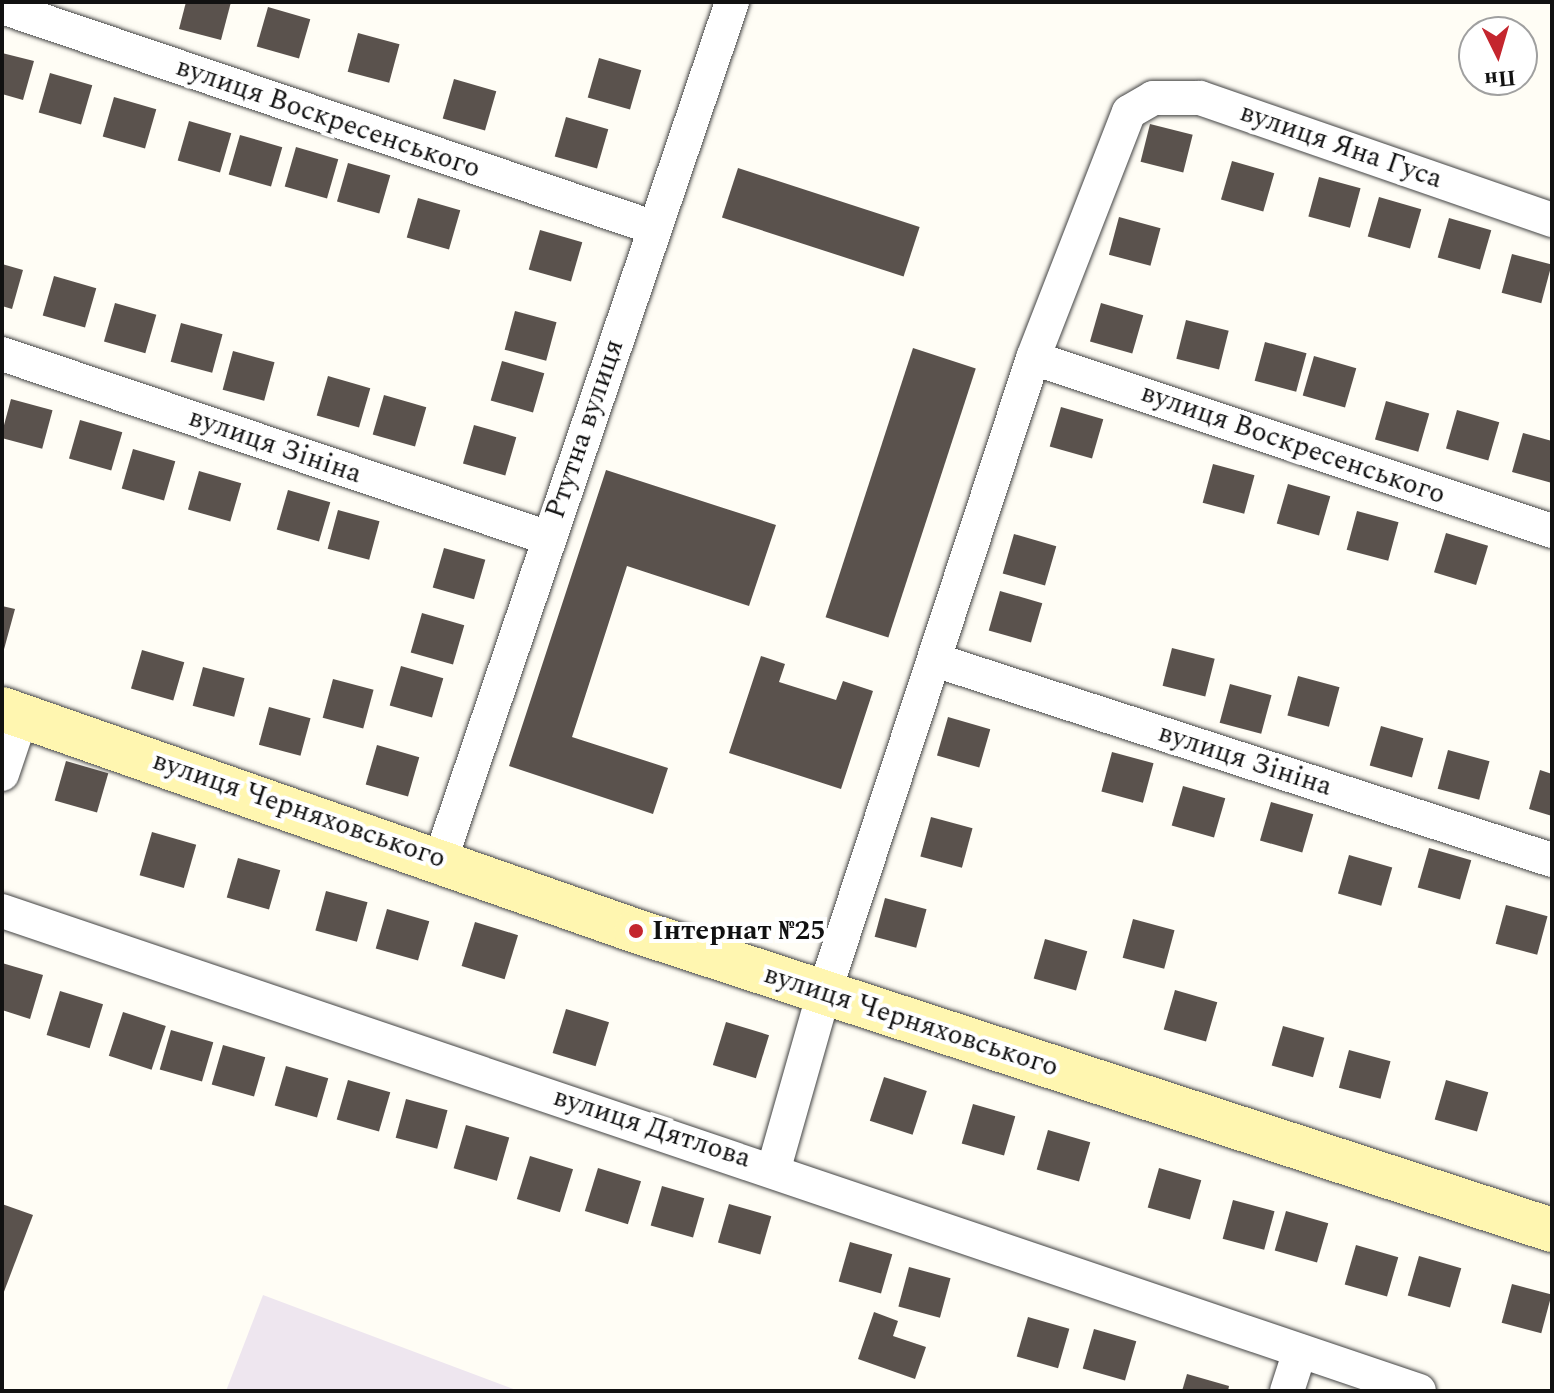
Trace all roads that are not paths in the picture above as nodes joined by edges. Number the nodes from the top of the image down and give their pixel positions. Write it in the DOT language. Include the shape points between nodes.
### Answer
graph roads {
  1 [pos="732,2"];
  2 [pos="2,7"];
  3 [pos="1552,220"];
  4 [pos="655,228"];
  5 [pos="2,354"];
  6 [pos="1033,358"];
  7 [pos="1552,531"];
  8 [pos="548,538"];
  9 [pos="938,661"];
  10 [pos="12,712"];
  11 [pos="2,774"];
  12 [pos="441,858"];
  13 [pos="1552,860"];
  14 [pos="2,911"];
  15 [pos="824,993"];
  16 [pos="774,1168"];
  17 [pos="1552,1230"];
  18 [pos="1300,1351"];
  19 [pos="1287,1391"];
  20 [pos="1419,1391"];
  1 -- 4 [label="street, Ртутна вулиця"];
  2 -- 4 [label="street, вулиця Воскресенського"];
  3 -- 6 [label="street, вулиця Яна Гуса" via="1200,98 1153,98 1129,112"];
  4 -- 8 [label="street, Ртутна вулиця"];
  5 -- 8 [label="street, вулиця Зініна"];
  6 -- 7 [label="street, вулиця Воскресенського"];
  6 -- 9 [label="street"];
  8 -- 12 [label="street, Ртутна вулиця"];
  9 -- 13 [label="street, вулиця Зініна"];
  9 -- 15 [label="street"];
  10 -- 11 [label="street"];
  10 -- 12 [label="main road, вулиця Черняховського"];
  12 -- 15 [label="main road, вулиця Черняховського"];
  14 -- 16 [label="street, вулиця Дятлова"];
  15 -- 16 [label="street"];
  15 -- 17 [label="main road, вулиця Черняховського"];
  16 -- 18 [label="street, вулиця Дятлова"];
  18 -- 19 [label="street"];
  18 -- 20 [label="street, вулиця Дятлова"];
}
